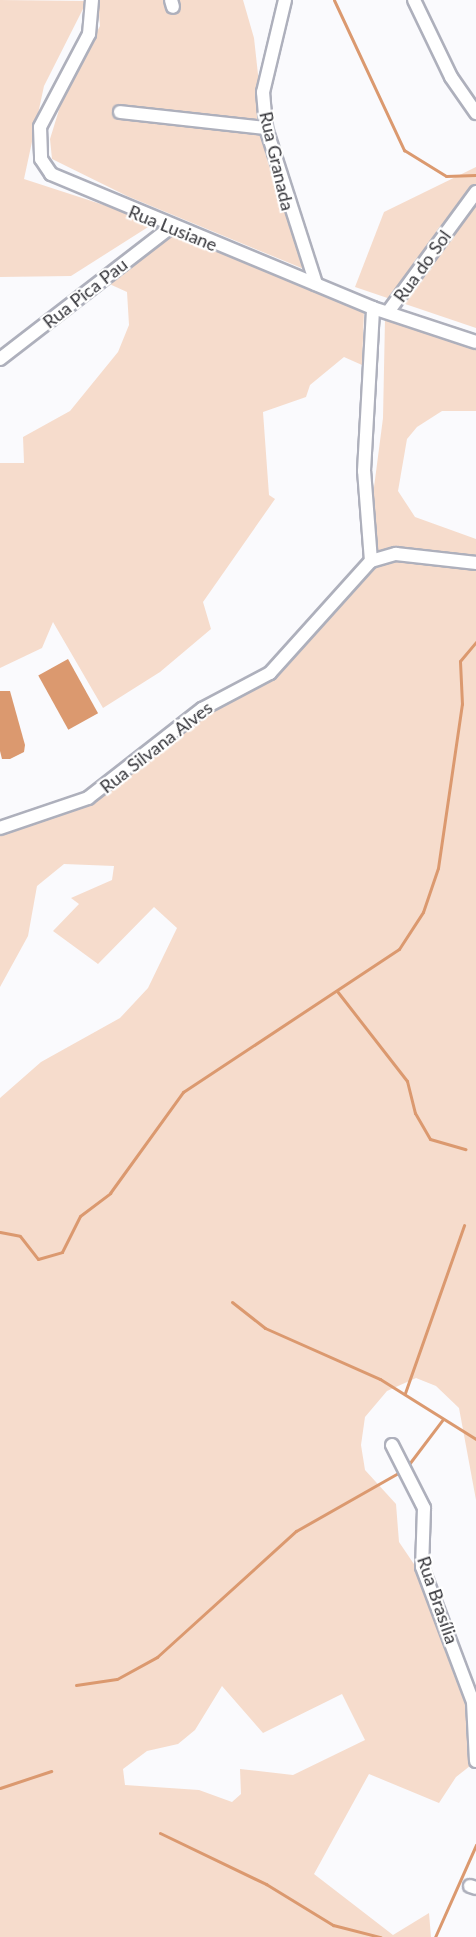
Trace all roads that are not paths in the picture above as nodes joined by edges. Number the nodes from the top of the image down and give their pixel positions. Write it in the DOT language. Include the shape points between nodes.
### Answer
graph roads {
  1 [pos="92,0"];
  2 [pos="285,0"];
  3 [pos="414,0"];
  4 [pos="120,112"];
  5 [pos="476,113"];
  6 [pos="266,128"];
  7 [pos="476,192"];
  8 [pos="171,227"];
  9 [pos="316,284"];
  10 [pos="373,308"];
  11 [pos="388,312"];
  12 [pos="476,342"];
  13 [pos="0,358"];
  14 [pos="370,561"];
  15 [pos="476,563"];
  16 [pos="0,828"];
  17 [pos="392,1445"];
  18 [pos="476,1761"];
  1 -- 8 [label="street, Rua Lusiane" via="89,34 42,118 41,159 59,180"];
  2 -- 6 [label="street, Rua Granada" via="263,92"];
  3 -- 5 [label="street" via="451,77"];
  4 -- 6 [label="street"];
  6 -- 9 [label="street, Rua Granada"];
  7 -- 11 [label="street, Rua do Sol"];
  8 -- 9 [label="street, Rua Lusiane"];
  8 -- 13 [label="street, Rua Pica Pau"];
  9 -- 10 [label="street, Rua Lusiane"];
  10 -- 11 [label="street, Rua Lusiane"];
  10 -- 14 [label="street" via="364,471"];
  11 -- 12 [label="street, Rua Lusiane"];
  14 -- 15 [label="street" via="396,554"];
  14 -- 16 [label="street, Rua Silvana Alves" via="270,673 202,709 88,798"];
  17 -- 18 [label="street, Rua Brasília" via="424,1508 422,1567 473,1702"];
}
